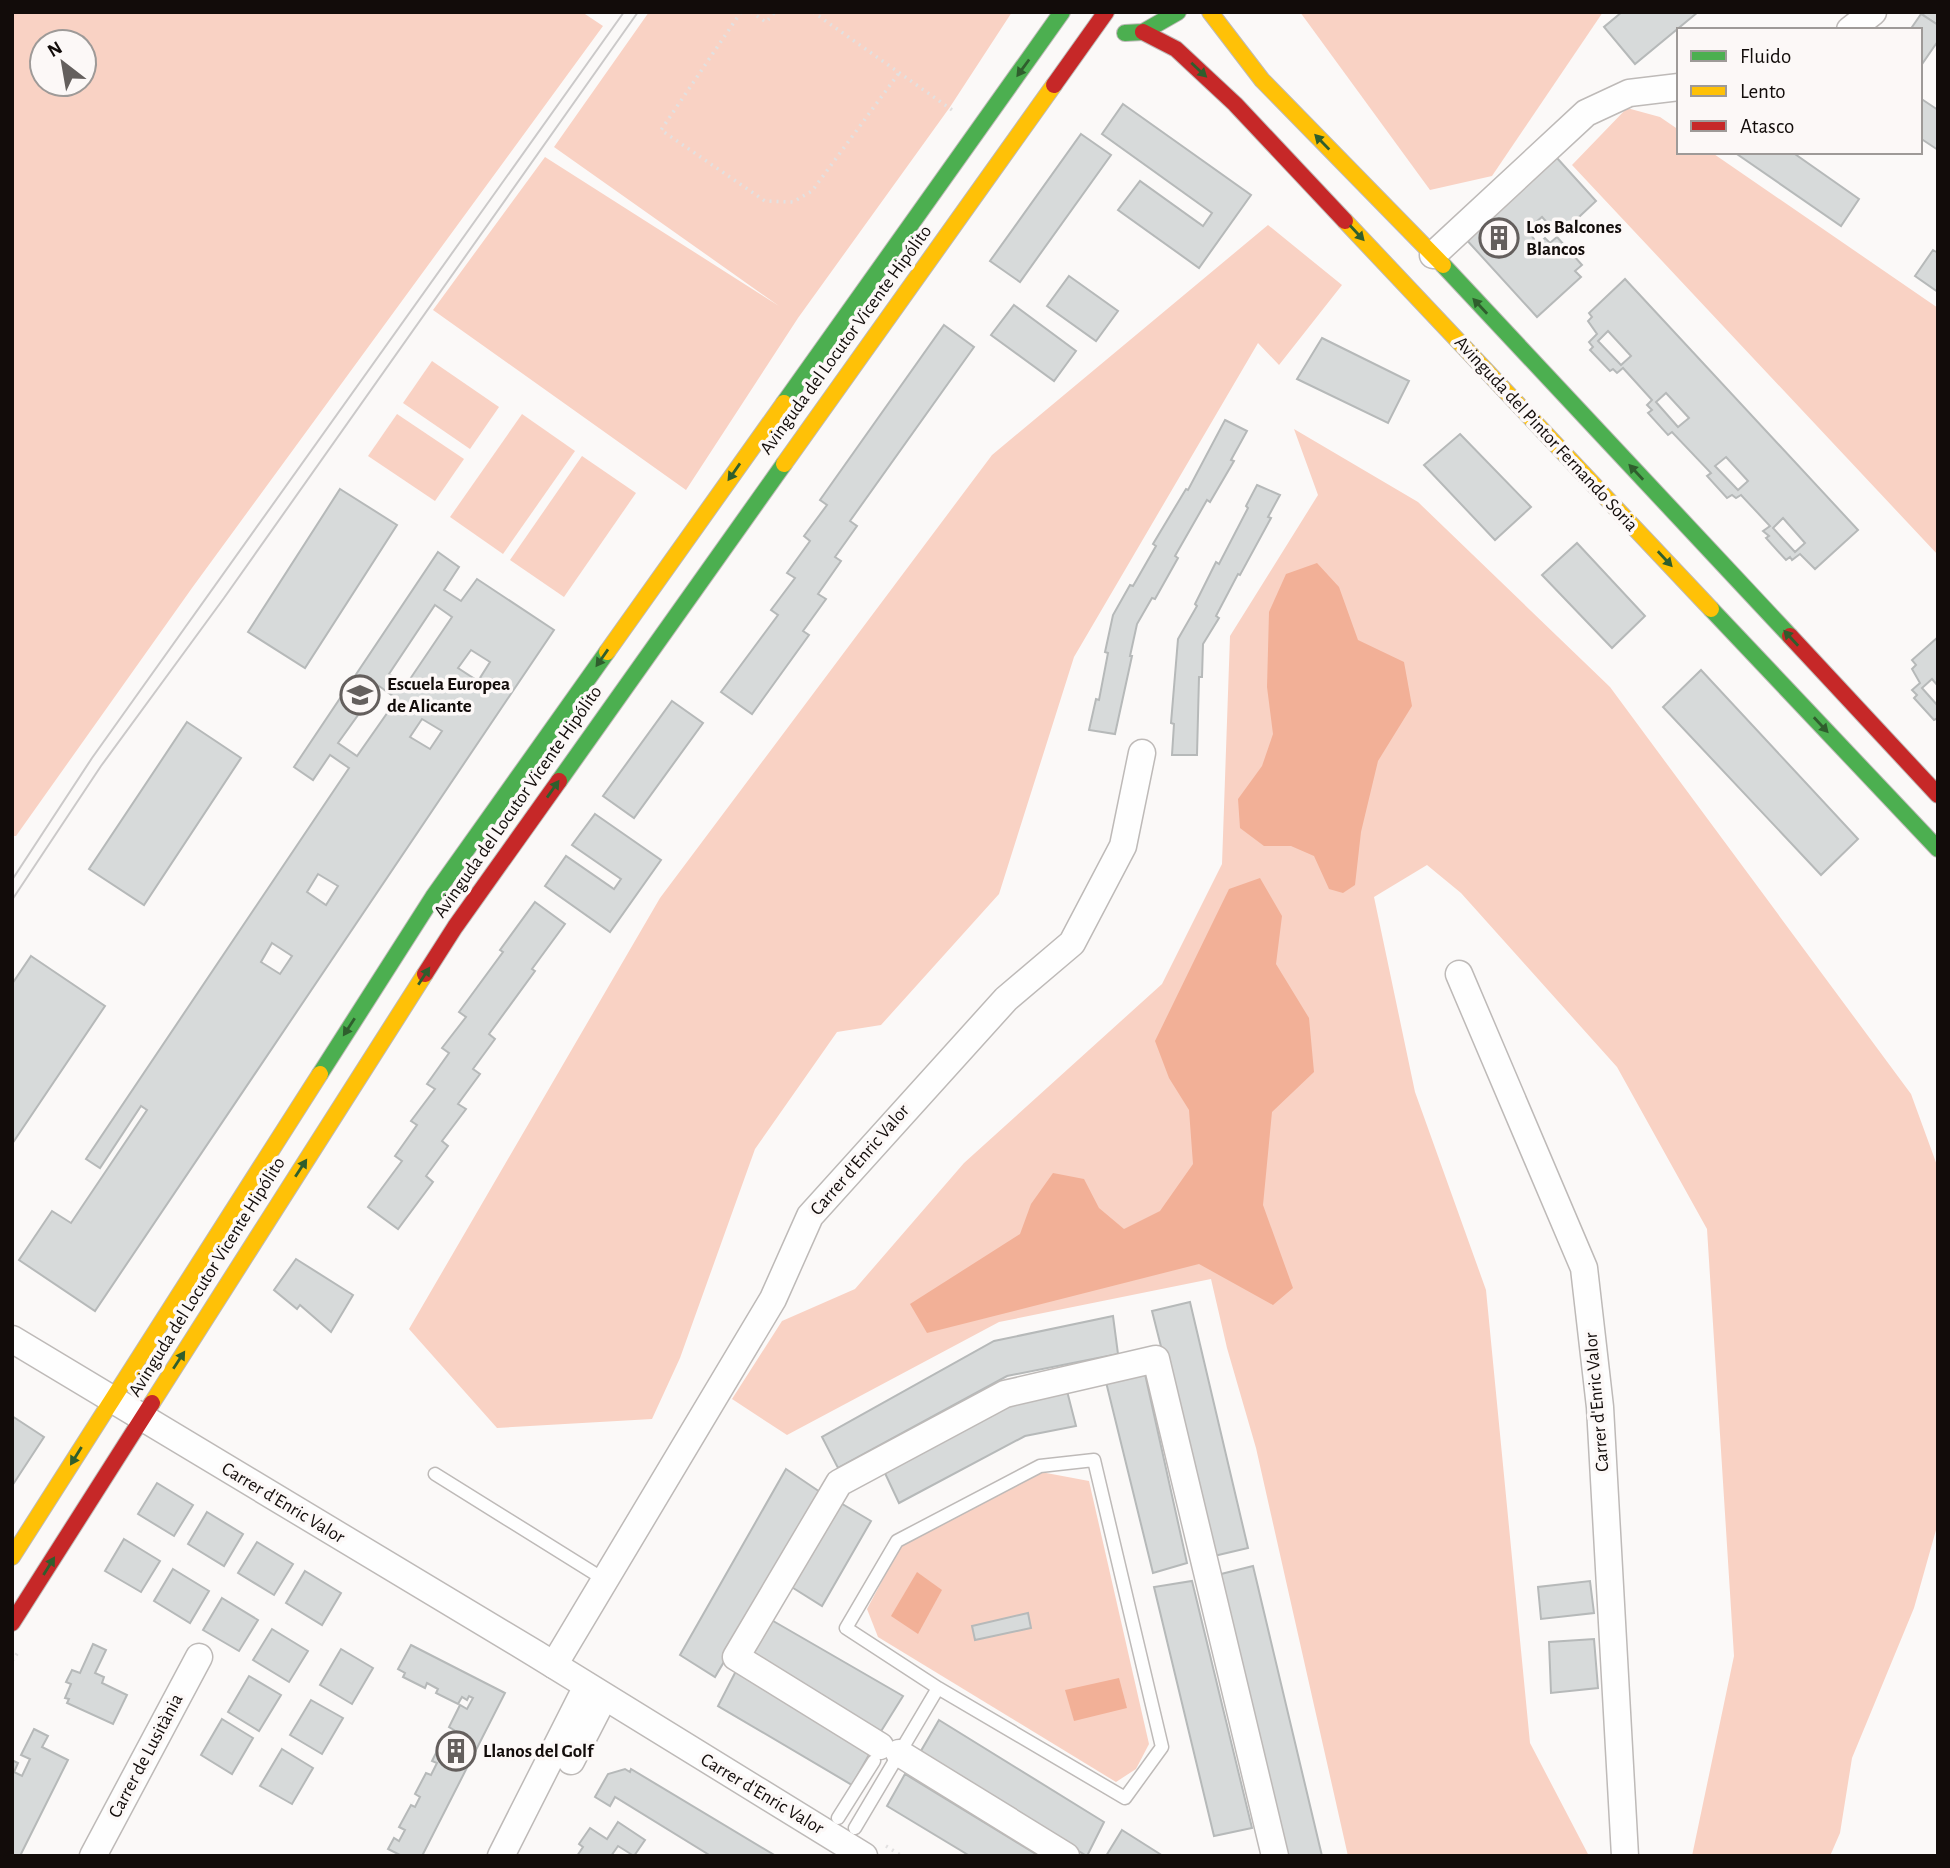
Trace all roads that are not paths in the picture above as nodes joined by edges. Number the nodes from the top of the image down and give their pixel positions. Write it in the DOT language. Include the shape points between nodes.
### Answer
graph roads {
  1 [pos="1106,12"];
  2 [pos="1178,12"];
  3 [pos="1210,12"];
  4 [pos="1874,12"];
  5 [pos="1076,19"];
  6 [pos="1853,28"];
  7 [pos="1143,32"];
  8 [pos="1677,88"];
  9 [pos="1433,255"];
  10 [pos="1142,752"];
  11 [pos="1938,796"];
  12 [pos="1938,849"];
  13 [pos="1459,974"];
  14 [pos="12,1339"];
  15 [pos="112,1399"];
  16 [pos="142,1417"];
  17 [pos="435,1474"];
  18 [pos="12,1557"];
  19 [pos="605,1580"];
  20 [pos="12,1623"];
  21 [pos="199,1657"];
  22 [pos="554,1665"];
  23 [pos="938,1688"];
  24 [pos="596,1692"];
  25 [pos="884,1753"];
  26 [pos="838,1818"];
  27 [pos="855,1828"];
  28 [pos="93,1856"];
  29 [pos="501,1856"];
  30 [pos="521,1856"];
  31 [pos="864,1856"];
  32 [pos="1066,1856"];
  33 [pos="1275,1856"];
  34 [pos="1625,1856"];
  1 -- 5 [label="main road, Avinguda del Locutor Vicente Hipólito"];
  2 -- 7 [label="main road"];
  9 -- 3 [label="main road, Avinguda del Pintor Fernando Soria, one-way" via="1262,80"];
  4 -- 6 [label="street"];
  5 -- 7 [label="main road" via="1111,34"];
  5 -- 15 [label="main road, Avinguda del Locutor Vicente Hipólito, one-way" via="433,897"];
  16 -- 5 [label="main road, Avinguda del Locutor Vicente Hipólito, one-way" via="455,928"];
  7 -- 12 [label="main road, Avinguda del Pintor Fernando Soria, one-way" via="1176,50 1236,104"];
  8 -- 9 [label="street" via="1629,93 1586,113"];
  11 -- 9 [label="main road, Avinguda del Pintor Fernando Soria, one-way"];
  10 -- 19 [label="street, Carrer d'Enric Valor" via="1123,846 1072,943 1006,999 810,1216 773,1299"];
  13 -- 34 [label="street, Carrer d'Enric Valor" via="1584,1268 1600,1407"];
  14 -- 15 [label="street, Carrer d'Enric Valor"];
  15 -- 16 [label="street, Carrer d'Enric Valor"];
  15 -- 18 [label="main road, Avinguda del Locutor Vicente Hipólito, one-way"];
  20 -- 16 [label="main road, Avinguda del Locutor Vicente Hipólito, one-way"];
  16 -- 22 [label="street, Carrer d'Enric Valor"];
  17 -- 19 [label="lane"];
  19 -- 22 [label="street, Carrer d'Enric Valor"];
  21 -- 28 [label="street, Carrer de Lusitània"];
  22 -- 24 [label="street, Carrer d'Enric Valor"];
  23 -- 23 [label="lane" via="1125,1798 1162,1747 1094,1460 1040,1466 897,1541 846,1628"];
  23 -- 25 [label="lane"];
  24 -- 29 [label="street"];
  24 -- 30 [label="street"];
  24 -- 31 [label="street, Carrer d'Enric Valor"];
  25 -- 26 [label="lane"];
  25 -- 27 [label="lane"];
  25 -- 32 [label="street"];
  25 -- 33 [label="street" via="736,1657 839,1483 1005,1394 1156,1359"];
}
